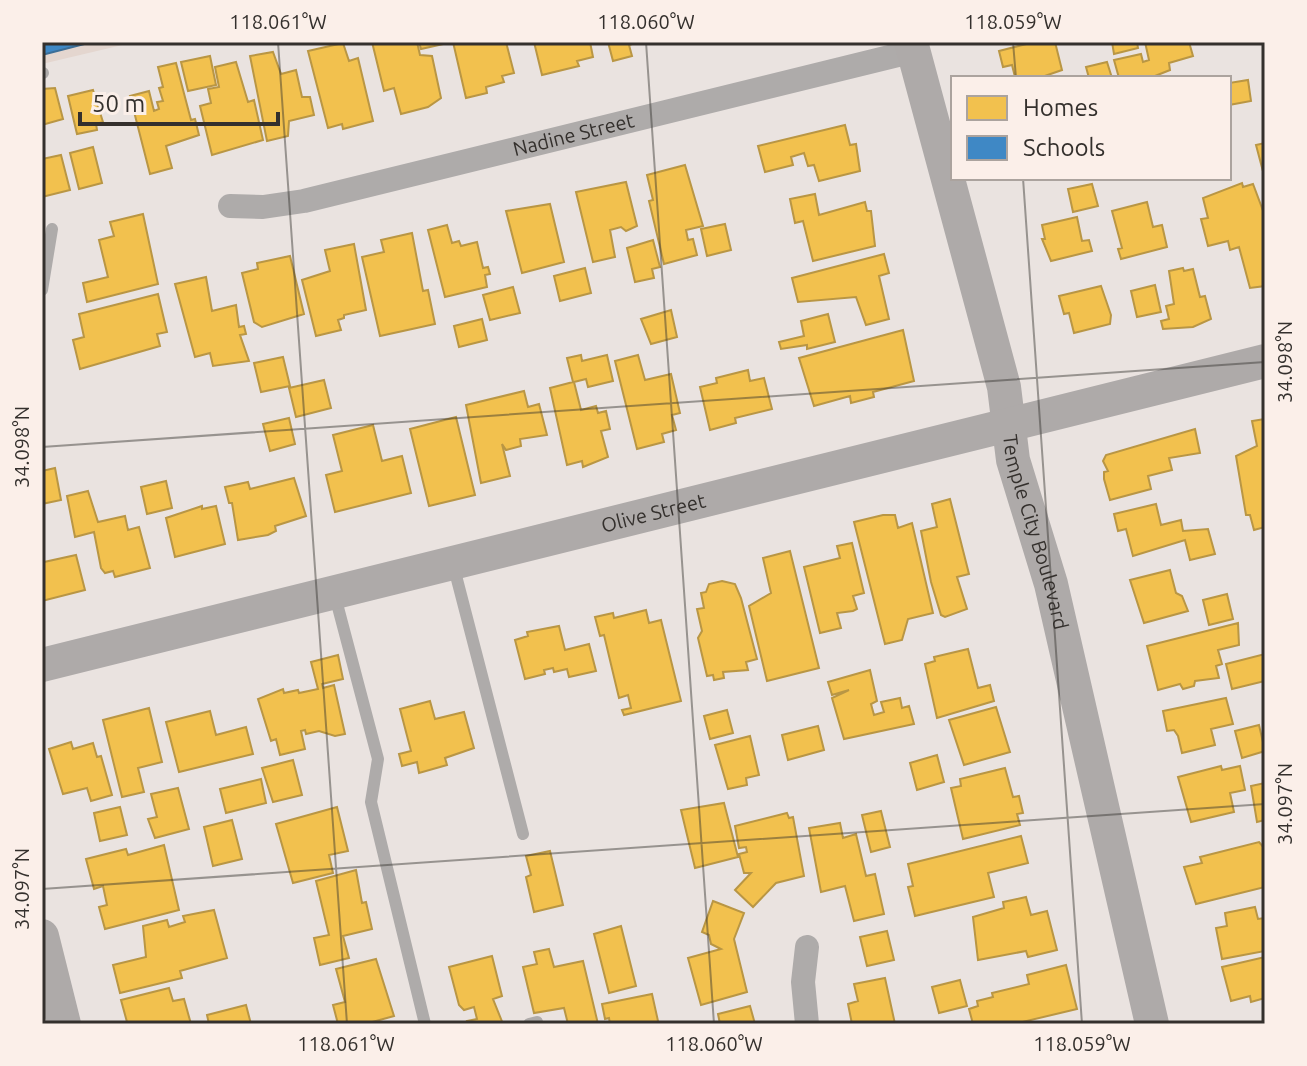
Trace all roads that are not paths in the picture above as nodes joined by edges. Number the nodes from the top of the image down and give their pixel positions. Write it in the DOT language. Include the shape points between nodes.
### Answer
graph roads {
  1 [pos="913,47"];
  2 [pos="230,206"];
  3 [pos="52,229"];
  4 [pos="42,290"];
  5 [pos="1265,361"];
  6 [pos="1007,426"];
  7 [pos="453,564"];
  8 [pos="334,593"];
  9 [pos="42,665"];
  10 [pos="523,834"];
  11 [pos="42,936"];
  12 [pos="807,947"];
  13 [pos="64,1024"];
  14 [pos="425,1024"];
  15 [pos="807,1024"];
  16 [pos="1152,1024"];
  1 -- 2 [label="street, Nadine Street" via="304,201"];
  1 -- 6 [label="street, Temple City Boulevard" via="978,282 1004,387"];
  3 -- 4 [label="lane"];
  5 -- 6 [label="street, Olive Street"];
  6 -- 7 [label="street, Olive Street"];
  6 -- 16 [label="street, Temple City Boulevard" via="1051,584"];
  7 -- 8 [label="street, Olive Street"];
  7 -- 10 [label="lane"];
  8 -- 9 [label="street, Olive Street"];
  8 -- 14 [label="lane" via="378,759 371,802"];
  11 -- 13 [label="street"];
  12 -- 15 [label="street"];
}
